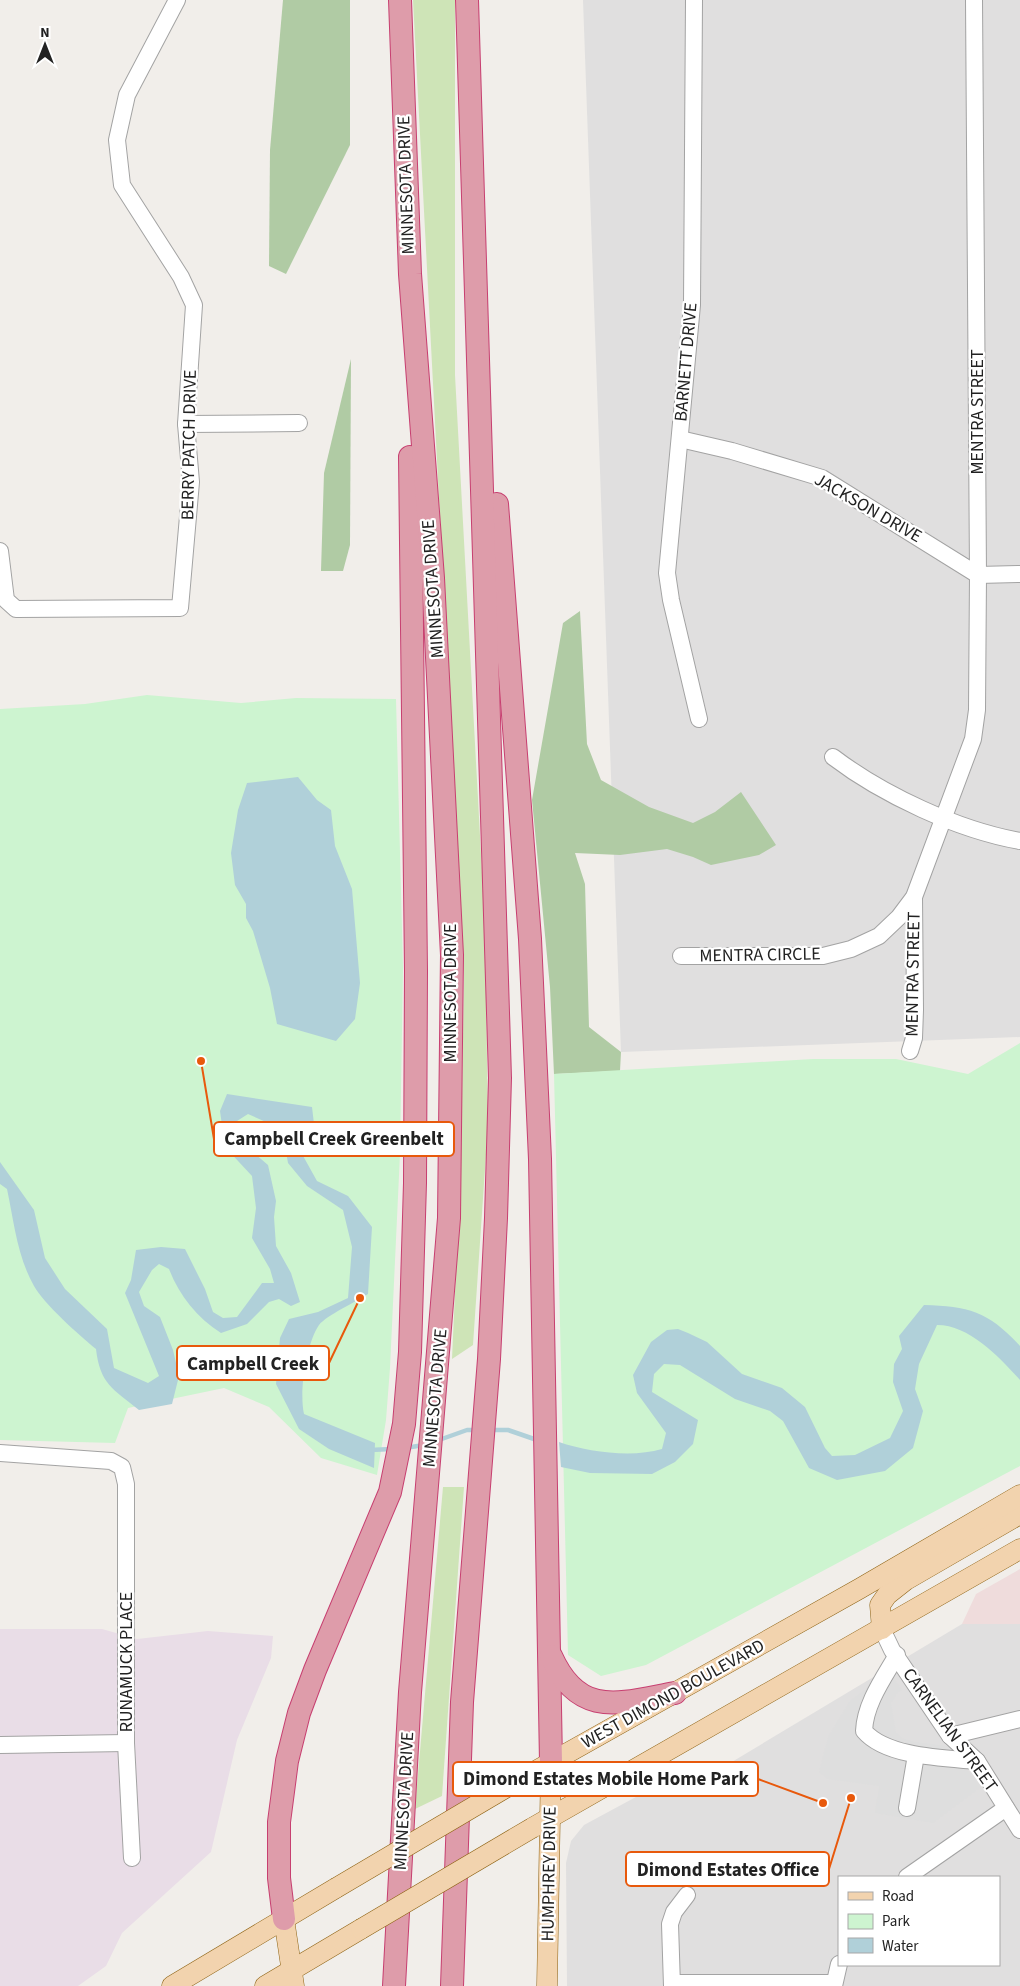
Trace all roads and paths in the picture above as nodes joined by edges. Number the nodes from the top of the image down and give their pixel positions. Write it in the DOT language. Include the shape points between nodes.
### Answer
graph roads {
  1 [pos="177,0"];
  2 [pos="400,0"];
  3 [pos="468,0"];
  4 [pos="694,0"];
  5 [pos="974,0"];
  6 [pos="474,239"];
  7 [pos="410,274"];
  8 [pos="186,424"];
  9 [pos="299,424"];
  10 [pos="680,439"];
  11 [pos="0,551"];
  12 [pos="1020,574"];
  13 [pos="978,575"];
  14 [pos="699,719"];
  15 [pos="833,757"];
  16 [pos="944,818"];
  17 [pos="1020,841"];
  18 [pos="914,897"];
  19 [pos="681,956"];
  20 [pos="910,1051"];
  21 [pos="0,1453"];
  22 [pos="1020,1495"];
  23 [pos="1020,1514"];
  24 [pos="1019,1552"];
  25 [pos="882,1629"];
  26 [pos="550,1653"];
  27 [pos="897,1656"];
  28 [pos="676,1693"];
  29 [pos="1020,1719"];
  30 [pos="950,1736"];
  31 [pos="126,1743"];
  32 [pos="0,1745"];
  33 [pos="916,1755"];
  34 [pos="977,1761"];
  35 [pos="551,1762"];
  36 [pos="908,1808"];
  37 [pos="1006,1808"];
  38 [pos="550,1816"];
  39 [pos="1020,1830"];
  40 [pos="132,1858"];
  41 [pos="908,1876"];
  42 [pos="687,1894"];
  43 [pos="284,1919"];
  44 [pos="838,1966"];
  45 [pos="293,1977"];
  46 [pos="672,1984"];
  47 [pos="834,1984"];
  48 [pos="172,1986"];
  49 [pos="265,1986"];
  50 [pos="394,1986"];
  51 [pos="452,1986"];
  52 [pos="548,1986"];
  1 -- 8 [label="street, BERRY PATCH DRIVE" via="127,95 117,140 122,185 181,277 194,306"];
  2 -- 7 [label="highway, MINNESOTA DRIVE"];
  3 -- 6 [label="highway"];
  4 -- 10 [label="street, BARNETT DRIVE" via="692,305"];
  5 -- 13 [label="street, MENTRA STREET"];
  6 -- 26 [label="highway" via="530,938 540,1159"];
  6 -- 51 [label="highway" via="500,1078 489,1359 462,1702"];
  7 -- 43 [label="highway" via="416,971 410,1352 404,1424 390,1492 315,1670 287,1761 279,1822 279,1878"];
  7 -- 50 [label="highway, MINNESOTA DRIVE" via="433,578 452,955 449,1218 410,1692"];
  8 -- 9 [label="street"];
  8 -- 11 [label="street, BERRY PATCH DRIVE" via="191,482 180,608 16,609 6,600"];
  10 -- 13 [label="street, JACKSON DRIVE" via="822,478"];
  10 -- 14 [label="street, BARNETT DRIVE" via="667,573"];
  12 -- 13 [label="street"];
  13 -- 16 [label="street, MENTRA STREET" via="977,710 973,740"];
  15 -- 16 [label="street" via="861,779"];
  16 -- 17 [label="street"];
  16 -- 18 [label="street, MENTRA CIRCLE"];
  18 -- 19 [label="street, MENTRA CIRCLE" via="899,918 879,936 823,956"];
  18 -- 20 [label="street, MENTRA STREET" via="914,1038"];
  21 -- 31 [label="street, RUNAMUCK PLACE" via="111,1460 122,1468 126,1484"];
  22 -- 28 [label="main road, WEST DIMOND BOULEVARD"];
  23 -- 25 [label="main road" via="906,1580 887,1595 880,1605"];
  24 -- 25 [label="main road"];
  25 -- 27 [label="street, CARNELIAN STREET"];
  25 -- 38 [label="main road"];
  26 -- 28 [label="highway" via="560,1676 570,1688 592,1700 608,1703"];
  26 -- 35 [label="highway"];
  27 -- 30 [label="street, CARNELIAN STREET"];
  27 -- 33 [label="street" via="870,1703 864,1719 864,1731 872,1740"];
  28 -- 35 [label="main road, WEST DIMOND BOULEVARD"];
  29 -- 30 [label="street"];
  30 -- 34 [label="street, CARNELIAN STREET"];
  31 -- 32 [label="street"];
  31 -- 40 [label="street, RUNAMUCK PLACE"];
  33 -- 34 [label="street"];
  33 -- 36 [label="street"];
  34 -- 37 [label="street, CARNELIAN STREET"];
  35 -- 38 [label="main road, HUMPHREY DRIVE"];
  35 -- 43 [label="main road, WEST DIMOND BOULEVARD, bridge"];
  37 -- 39 [label="street, CARNELIAN STREET"];
  37 -- 41 [label="street"];
  38 -- 45 [label="main road, bridge" via="361,1929"];
  38 -- 52 [label="main road, HUMPHREY DRIVE"];
  42 -- 46 [label="street" via="670,1924"];
  43 -- 45 [label="main road"];
  43 -- 48 [label="main road, WEST DIMOND BOULEVARD"];
  44 -- 47 [label="street"];
  45 -- 49 [label="main road"];
  46 -- 47 [label="street"];
}
